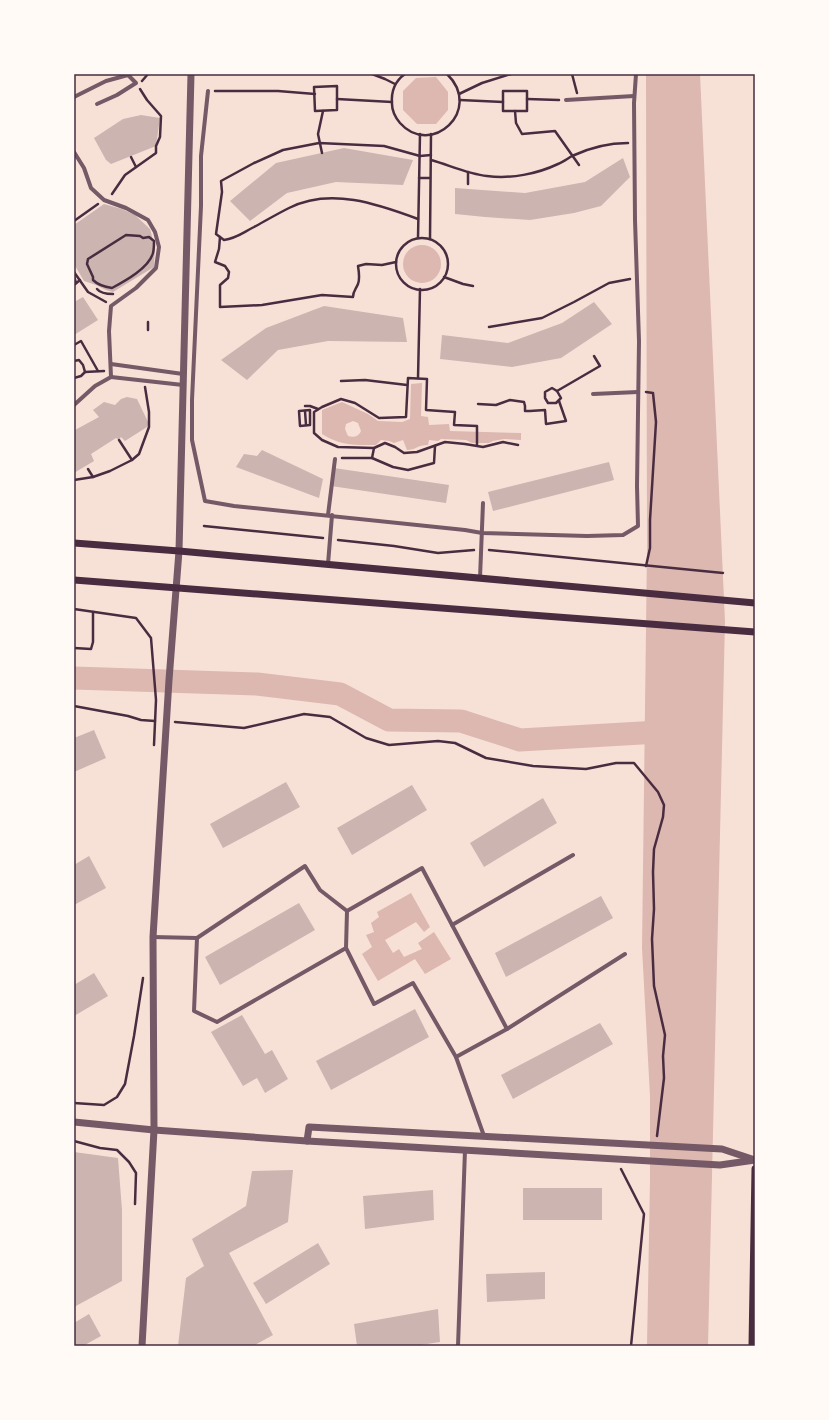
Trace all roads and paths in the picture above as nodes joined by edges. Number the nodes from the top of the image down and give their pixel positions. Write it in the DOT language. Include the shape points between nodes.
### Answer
graph roads {
  1 [pos="191,74"];
  2 [pos="372,74"];
  3 [pos="405,74"];
  4 [pos="446,74"];
  5 [pos="511,74"];
  6 [pos="572,74"];
  7 [pos="636,74"];
  8 [pos="136,83"];
  9 [pos="395,84"];
  10 [pos="208,91"];
  11 [pos="315,94"];
  12 [pos="459,94"];
  13 [pos="634,96"];
  14 [pos="74,97"];
  15 [pos="337,99"];
  16 [pos="586,99"];
  17 [pos="460,100"];
  18 [pos="527,100"];
  19 [pos="566,100"];
  20 [pos="392,102"];
  21 [pos="503,102"];
  22 [pos="97,104"];
  23 [pos="323,111"];
  24 [pos="515,111"];
  25 [pos="420,134"];
  26 [pos="431,134"];
  27 [pos="320,143"];
  28 [pos="634,143"];
  29 [pos="74,152"];
  30 [pos="322,153"];
  31 [pos="420,156"];
  32 [pos="430,156"];
  33 [pos="572,156"];
  34 [pos="130,157"];
  35 [pos="431,160"];
  36 [pos="579,165"];
  37 [pos="136,167"];
  38 [pos="468,172"];
  39 [pos="419,178"];
  40 [pos="430,178"];
  41 [pos="468,184"];
  42 [pos="104,200"];
  43 [pos="74,216"];
  44 [pos="418,219"];
  45 [pos="75,220"];
  46 [pos="220,237"];
  47 [pos="418,238"];
  48 [pos="430,239"];
  49 [pos="396,262"];
  50 [pos="74,272"];
  51 [pos="74,276"];
  52 [pos="444,277"];
  53 [pos="636,278"];
  54 [pos="80,280"];
  55 [pos="96,283"];
  56 [pos="75,284"];
  57 [pos="473,286"];
  58 [pos="97,289"];
  59 [pos="420,289"];
  60 [pos="115,294"];
  61 [pos="111,306"];
  62 [pos="148,322"];
  63 [pos="489,326"];
  64 [pos="148,330"];
  65 [pos="74,345"];
  66 [pos="594,356"];
  67 [pos="74,361"];
  68 [pos="111,364"];
  69 [pos="98,370"];
  70 [pos="111,371"];
  71 [pos="85,372"];
  72 [pos="183,374"];
  73 [pos="111,376"];
  74 [pos="74,378"];
  75 [pos="418,378"];
  76 [pos="145,381"];
  77 [pos="341,381"];
  78 [pos="183,385"];
  79 [pos="407,385"];
  80 [pos="557,391"];
  81 [pos="638,392"];
  82 [pos="653,392"];
  83 [pos="593,394"];
  84 [pos="559,401"];
  85 [pos="478,404"];
  86 [pos="74,405"];
  87 [pos="305,406"];
  88 [pos="318,409"];
  89 [pos="305,410"];
  90 [pos="299,418"];
  91 [pos="311,418"];
  92 [pos="310,424"];
  93 [pos="306,425"];
  94 [pos="314,426"];
  95 [pos="119,440"];
  96 [pos="144,440"];
  97 [pos="140,442"];
  98 [pos="518,445"];
  99 [pos="435,446"];
  100 [pos="477,446"];
  101 [pos="374,448"];
  102 [pos="372,458"];
  103 [pos="335,459"];
  104 [pos="132,460"];
  105 [pos="88,469"];
  106 [pos="93,477"];
  107 [pos="74,480"];
  108 [pos="483,503"];
  109 [pos="330,515"];
  110 [pos="204,526"];
  111 [pos="482,533"];
  112 [pos="330,539"];
  113 [pos="74,543"];
  114 [pos="481,549"];
  115 [pos="179,551"];
  116 [pos="328,564"];
  117 [pos="646,566"];
  118 [pos="723,573"];
  119 [pos="480,578"];
  120 [pos="74,580"];
  121 [pos="176,588"];
  122 [pos="755,603"];
  123 [pos="74,609"];
  124 [pos="93,612"];
  125 [pos="755,632"];
  126 [pos="74,648"];
  127 [pos="74,706"];
  128 [pos="155,721"];
  129 [pos="166,722"];
  130 [pos="154,752"];
  131 [pos="573,855"];
  132 [pos="347,911"];
  133 [pos="452,925"];
  134 [pos="153,937"];
  135 [pos="197,938"];
  136 [pos="346,948"];
  137 [pos="625,954"];
  138 [pos="143,972"];
  139 [pos="507,1029"];
  140 [pos="456,1057"];
  141 [pos="74,1103"];
  142 [pos="74,1122"];
  143 [pos="154,1130"];
  144 [pos="484,1136"];
  145 [pos="74,1141"];
  146 [pos="307,1141"];
  147 [pos="655,1145"];
  148 [pos="466,1150"];
  149 [pos="616,1159"];
  150 [pos="755,1160"];
  151 [pos="755,1169"];
  152 [pos="135,1204"];
  153 [pos="142,1346"];
  154 [pos="458,1346"];
  155 [pos="631,1346"];
  156 [pos="752,1346"];
  1 -- 72 [label="street"];
  2 -- 9 [label="path"];
  3 -- 9 [label="path"];
  4 -- 12 [label="path" via="453,80"];
  5 -- 12 [label="path" via="482,83"];
  6 -- 16 [label="path" via="577,93"];
  7 -- 13 [label="street"];
  8 -- 14 [label="street" via="128,75 106,81"];
  8 -- 22 [label="street"];
  8 -- 37 [label="path" via="161,116 156,153"];
  9 -- 20 [label="path"];
  10 -- 11 [label="path"];
  10 -- 109 [label="street" via="201,156 192,400 192,440 205,501"];
  11 -- 15 [label="path" via="314,87 337,86"];
  11 -- 23 [label="path" via="315,111"];
  12 -- 17 [label="path"];
  13 -- 16 [label="street"];
  13 -- 28 [label="street"];
  15 -- 20 [label="path"];
  15 -- 23 [label="path" via="337,110"];
  16 -- 19 [label="street"];
  17 -- 21 [label="path"];
  17 -- 26 [label="path" via="454,120 446,128"];
  18 -- 19 [label="path"];
  18 -- 21 [label="path" via="527,91 503,91"];
  18 -- 24 [label="path" via="526,111"];
  20 -- 25 [label="path" via="396,118 404,128"];
  21 -- 24 [label="path" via="503,111"];
  23 -- 27 [label="path" via="318,134"];
  24 -- 33 [label="path" via="516,123 522,134 556,131"];
  25 -- 26 [label="path"];
  25 -- 31 [label="path"];
  26 -- 32 [label="path"];
  27 -- 30 [label="path"];
  27 -- 31 [label="path" via="384,146"];
  27 -- 46 [label="path" via="283,150 221,182 216,234"];
  28 -- 33 [label="path" via="601,146"];
  28 -- 53 [label="street"];
  29 -- 42 [label="street" via="84,168 91,188"];
  31 -- 32 [label="path"];
  31 -- 39 [label="path"];
  32 -- 35 [label="path"];
  33 -- 36 [label="path"];
  33 -- 38 [label="path" via="559,164 520,175 503,177"];
  34 -- 37 [label="path"];
  35 -- 38 [label="path"];
  35 -- 40 [label="path"];
  37 -- 42 [label="path" via="125,175 114,193"];
  38 -- 41 [label="path"];
  39 -- 40 [label="path"];
  39 -- 44 [label="path"];
  40 -- 48 [label="path"];
  42 -- 45 [label="path"];
  42 -- 61 [label="street" via="148,220 159,247 156,268 136,288"];
  43 -- 45 [label="path"];
  44 -- 46 [label="path" via="384,206 356,200 312,200 290,208 234,239 224,240"];
  44 -- 47 [label="path"];
  46 -- 49 [label="path" via="215,262 225,266 229,272 228,278 220,285 220,307 262,305 322,295 353,297 353,291 358,283 358,266"];
  47 -- 48 [label="path"];
  47 -- 49 [label="path" via="402,246"];
  48 -- 52 [label="path" via="438,243 447,257 448,266"];
  49 -- 59 [label="path" via="400,279 407,285"];
  50 -- 54 [label="path"];
  51 -- 56 [label="path"];
  52 -- 57 [label="path"];
  52 -- 59 [label="path" via="432,287"];
  53 -- 63 [label="path" via="609,283 542,318"];
  53 -- 81 [label="street"];
  54 -- 56 [label="path"];
  54 -- 61 [label="path" via="88,292 102,298"];
  55 -- 55 [label="path" via="87,264 88,260 126,235 149,237 154,240 153,254 149,262 137,272 112,288"];
  58 -- 60 [label="path"];
  59 -- 75 [label="path"];
  61 -- 68 [label="street"];
  62 -- 64 [label="path"];
  65 -- 69 [label="path" via="81,341"];
  66 -- 80 [label="path" via="600,366"];
  67 -- 71 [label="path" via="79,360"];
  68 -- 70 [label="street"];
  68 -- 72 [label="street"];
  69 -- 70 [label="path"];
  69 -- 71 [label="path"];
  70 -- 73 [label="street"];
  71 -- 74 [label="path"];
  72 -- 78 [label="street"];
  73 -- 76 [label="street"];
  73 -- 86 [label="street"];
  75 -- 79 [label="path" via="408,378"];
  75 -- 100 [label="path" via="427,379 426,410 455,412 454,425 477,426"];
  76 -- 78 [label="street"];
  76 -- 96 [label="path" via="149,427"];
  77 -- 79 [label="path" via="365,380"];
  78 -- 115 [label="street"];
  79 -- 88 [label="path" via="406,417 379,418 355,403 340,399"];
  80 -- 84 [label="path"];
  80 -- 84 [label="path" via="552,388 545,392 545,398 548,403"];
  81 -- 83 [label="street"];
  81 -- 111 [label="street" via="638,526 623,535 609,536"];
  82 -- 117 [label="path" via="656,422 650,548"];
  84 -- 85 [label="path" via="566,422 550,424 546,424 545,410 530,412 525,410 524,402 510,400 496,405"];
  87 -- 88 [label="path"];
  88 -- 94 [label="path" via="314,412"];
  89 -- 90 [label="path" via="299,411"];
  89 -- 91 [label="path" via="310,410"];
  89 -- 93 [label="path"];
  90 -- 91 [label="path"];
  90 -- 93 [label="path" via="300,426"];
  91 -- 92 [label="path"];
  92 -- 93 [label="path"];
  92 -- 94 [label="path"];
  94 -- 101 [label="path" via="314,433 322,440 338,447"];
  95 -- 104 [label="path"];
  96 -- 97 [label="path"];
  96 -- 104 [label="path" via="140,454"];
  98 -- 100 [label="path" via="503,442"];
  99 -- 100 [label="path" via="445,442"];
  99 -- 101 [label="path" via="404,453 385,443"];
  99 -- 102 [label="path" via="434,463 408,470"];
  101 -- 102 [label="path"];
  102 -- 103 [label="path"];
  103 -- 109 [label="street"];
  104 -- 106 [label="path"];
  105 -- 106 [label="path"];
  106 -- 107 [label="path"];
  108 -- 111 [label="street"];
  109 -- 111 [label="street"];
  109 -- 112 [label="street"];
  110 -- 112 [label="path"];
  111 -- 114 [label="street"];
  112 -- 114 [label="path" via="438,553"];
  112 -- 116 [label="street"];
  113 -- 115 [label="main road"];
  114 -- 117 [label="path"];
  114 -- 119 [label="street"];
  115 -- 116 [label="main road"];
  115 -- 121 [label="street"];
  116 -- 119 [label="main road"];
  117 -- 118 [label="path"];
  119 -- 122 [label="main road"];
  120 -- 121 [label="main road"];
  121 -- 125 [label="main road"];
  121 -- 129 [label="street"];
  123 -- 124 [label="path"];
  124 -- 126 [label="path" via="91,649"];
  124 -- 128 [label="path" via="136,618 151,638 156,700"];
  127 -- 128 [label="path"];
  128 -- 130 [label="path"];
  129 -- 134 [label="street"];
  129 -- 147 [label="path" via="244,728 304,714 330,717 366,738 389,745 438,741 455,743 486,758 533,766 586,769 616,763 634,763 658,792 664,805 654,849 653,872 654,986 665,1035 664,1078"];
  131 -- 133 [label="street"];
  132 -- 133 [label="street" via="422,868"];
  132 -- 135 [label="street" via="320,890 305,866"];
  132 -- 136 [label="street"];
  133 -- 139 [label="street"];
  134 -- 135 [label="street"];
  134 -- 143 [label="street"];
  135 -- 136 [label="street" via="194,1011 218,1022"];
  136 -- 140 [label="street" via="374,1004 413,983"];
  137 -- 139 [label="street"];
  138 -- 141 [label="path" via="125,1084 117,1097 104,1105"];
  139 -- 140 [label="street"];
  140 -- 144 [label="street"];
  142 -- 143 [label="street"];
  143 -- 146 [label="street"];
  143 -- 153 [label="street"];
  144 -- 146 [label="street" via="309,1127"];
  144 -- 147 [label="street"];
  145 -- 152 [label="path" via="117,1150 130,1162 136,1174"];
  146 -- 148 [label="street"];
  147 -- 150 [label="street" via="722,1149"];
  148 -- 149 [label="street"];
  148 -- 154 [label="street"];
  149 -- 150 [label="street" via="720,1165"];
  149 -- 155 [label="path" via="644,1214"];
  151 -- 156 [label="main road"];
}
